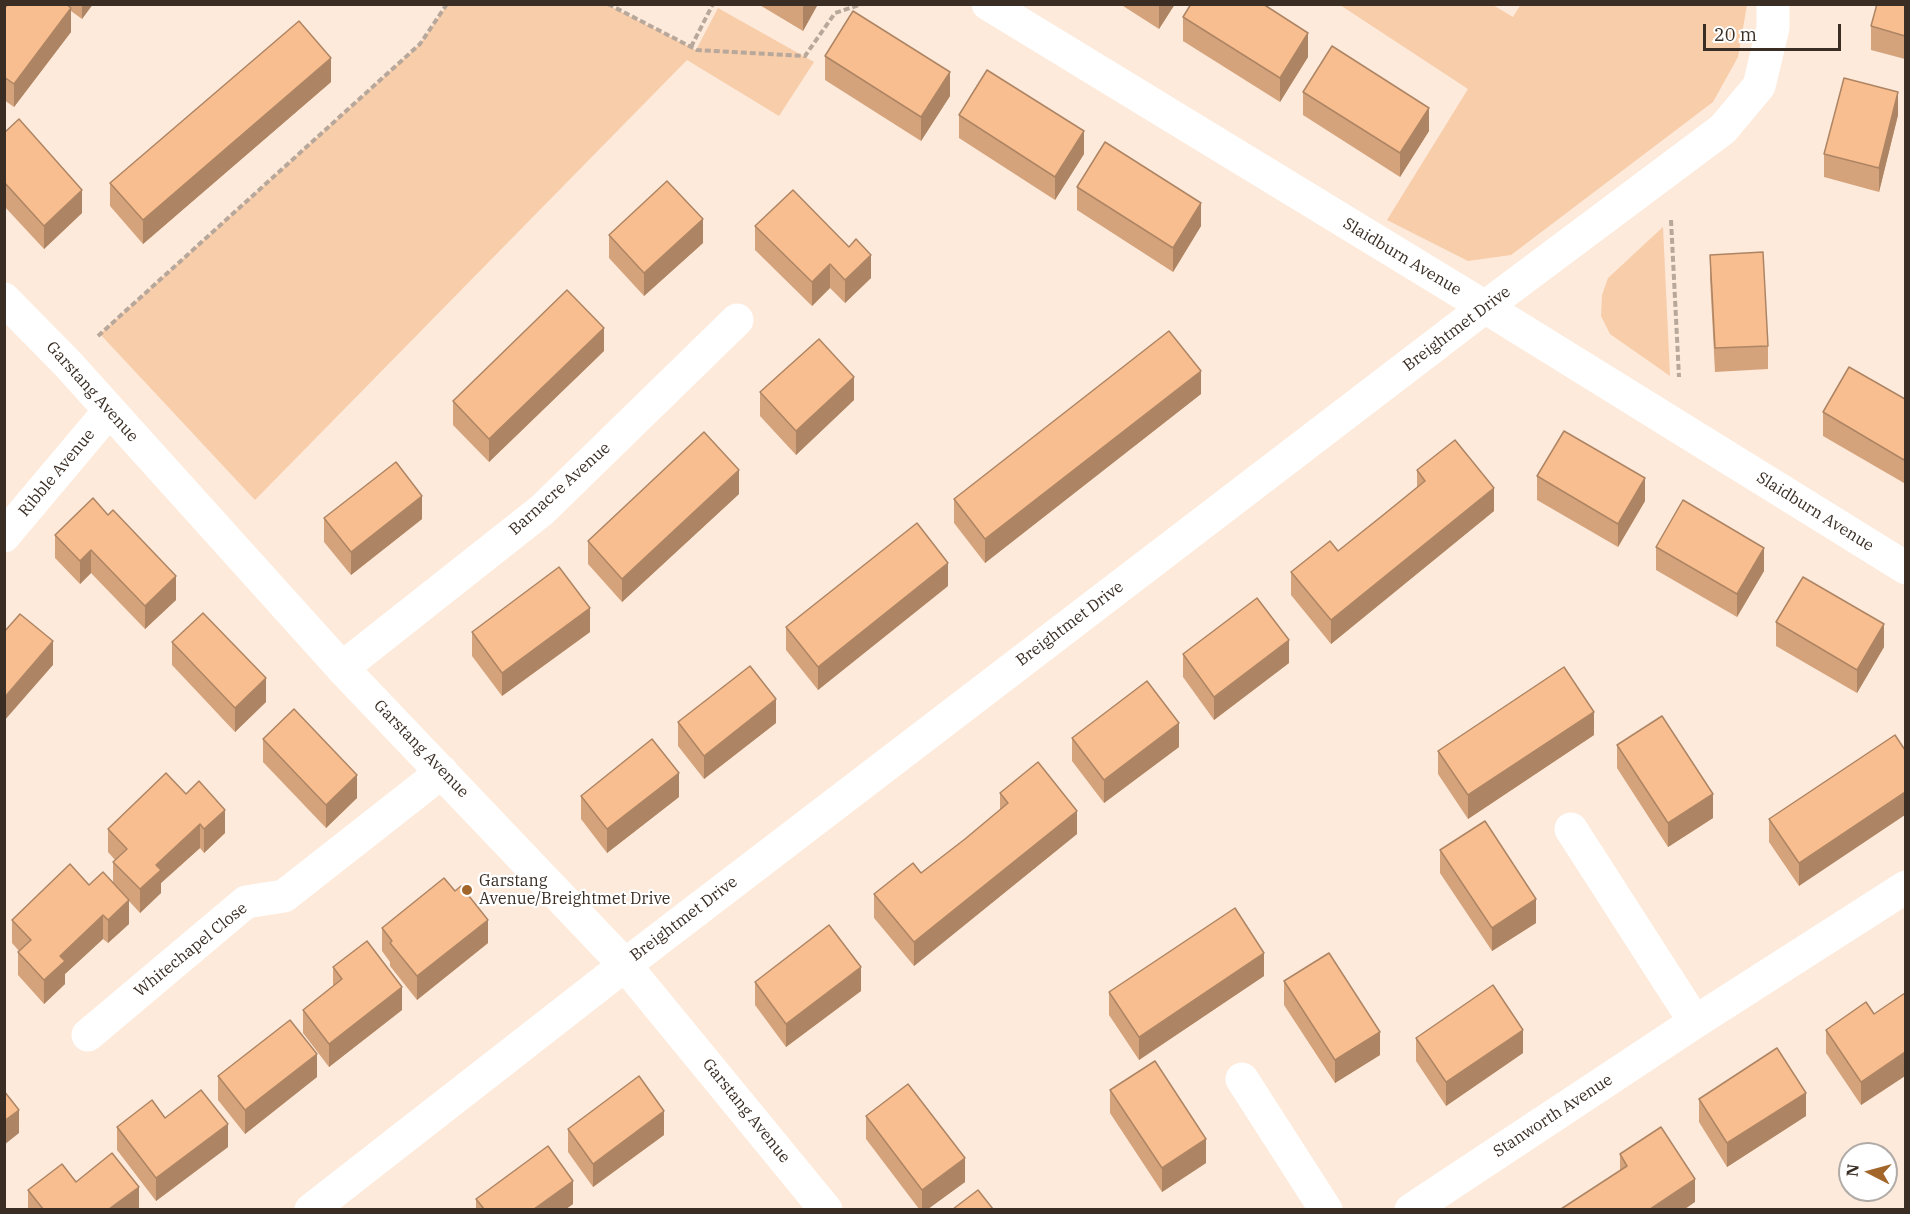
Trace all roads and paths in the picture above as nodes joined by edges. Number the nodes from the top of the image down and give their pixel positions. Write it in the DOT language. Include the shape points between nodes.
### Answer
graph roads {
  1 [pos="447,4"];
  2 [pos="608,4"];
  3 [pos="713,4"];
  4 [pos="862,4"];
  5 [pos="988,4"];
  6 [pos="1773,4"];
  7 [pos="691,47"];
  8 [pos="1669,169"];
  9 [pos="4,299"];
  10 [pos="1485,307"];
  11 [pos="737,320"];
  12 [pos="68,363"];
  13 [pos="109,411"];
  14 [pos="1681,429"];
  15 [pos="4,536"];
  16 [pos="1905,568"];
  17 [pos="342,668"];
  18 [pos="442,772"];
  19 [pos="1572,829"];
  20 [pos="1905,887"];
  21 [pos="625,964"];
  22 [pos="1695,1022"];
  23 [pos="88,1035"];
  24 [pos="1242,1079"];
  25 [pos="311,1209"];
  26 [pos="826,1209"];
  27 [pos="1326,1209"];
  28 [pos="1410,1209"];
  1 -- 12 [label="path" via="420,44"];
  2 -- 7 [label="path"];
  3 -- 7 [label="path"];
  4 -- 7 [label="path" via="835,13 805,56"];
  5 -- 10 [label="street, Slaidburn Avenue"];
  6 -- 8 [label="street, Breightmet Drive" via="1773,28 1759,86 1723,129"];
  8 -- 10 [label="street, Breightmet Drive"];
  8 -- 14 [label="path"];
  9 -- 12 [label="street, Garstang Avenue"];
  10 -- 14 [label="street, Slaidburn Avenue"];
  10 -- 21 [label="street, Breightmet Drive"];
  11 -- 17 [label="street, Barnacre Avenue" via="542,510"];
  12 -- 13 [label="street, Garstang Avenue"];
  13 -- 15 [label="street, Ribble Avenue"];
  13 -- 17 [label="street, Garstang Avenue"];
  14 -- 16 [label="street, Slaidburn Avenue"];
  17 -- 18 [label="street, Garstang Avenue"];
  18 -- 21 [label="street, Garstang Avenue"];
  18 -- 23 [label="street, Whitechapel Close" via="284,896 246,902"];
  19 -- 22 [label="street"];
  20 -- 22 [label="street, Stanworth Avenue"];
  21 -- 25 [label="street, Breightmet Drive"];
  21 -- 26 [label="street, Garstang Avenue"];
  22 -- 28 [label="street, Stanworth Avenue"];
  24 -- 27 [label="street"];
}
